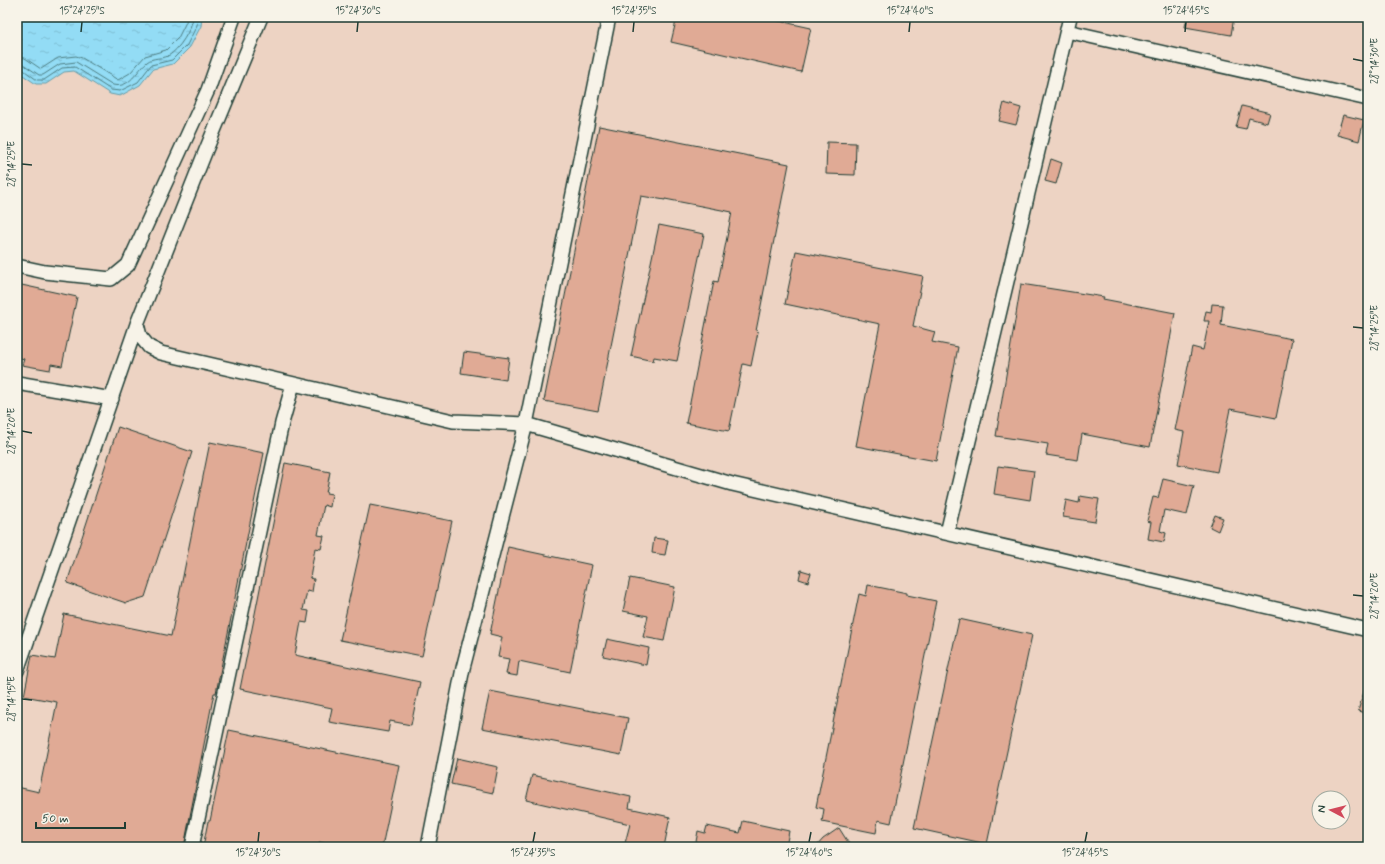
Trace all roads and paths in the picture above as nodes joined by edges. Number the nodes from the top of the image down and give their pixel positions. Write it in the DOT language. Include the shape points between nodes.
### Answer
graph roads {
  1 [pos="234,17"];
  2 [pos="261,17"];
  3 [pos="609,17"];
  4 [pos="1070,17"];
  5 [pos="1067,31"];
  6 [pos="1368,99"];
  7 [pos="17,266"];
  8 [pos="137,324"];
  9 [pos="17,383"];
  10 [pos="293,384"];
  11 [pos="112,399"];
  12 [pos="526,424"];
  13 [pos="947,533"];
  14 [pos="1368,630"];
  15 [pos="17,671"];
  16 [pos="192,847"];
  17 [pos="428,847"];
  1 -- 7 [label="street" via="208,90 128,265 111,279 45,272"];
  2 -- 8 [label="street"];
  3 -- 12 [label="street"];
  4 -- 5 [label="street"];
  5 -- 6 [label="street"];
  5 -- 13 [label="street"];
  8 -- 10 [label="street" via="140,336 149,347 161,352"];
  8 -- 11 [label="street"];
  9 -- 11 [label="street"];
  10 -- 12 [label="street" via="453,421"];
  10 -- 16 [label="street" via="282,423"];
  11 -- 15 [label="street"];
  12 -- 13 [label="street" via="732,484"];
  12 -- 17 [label="street" via="463,668"];
  13 -- 14 [label="street"];
}
